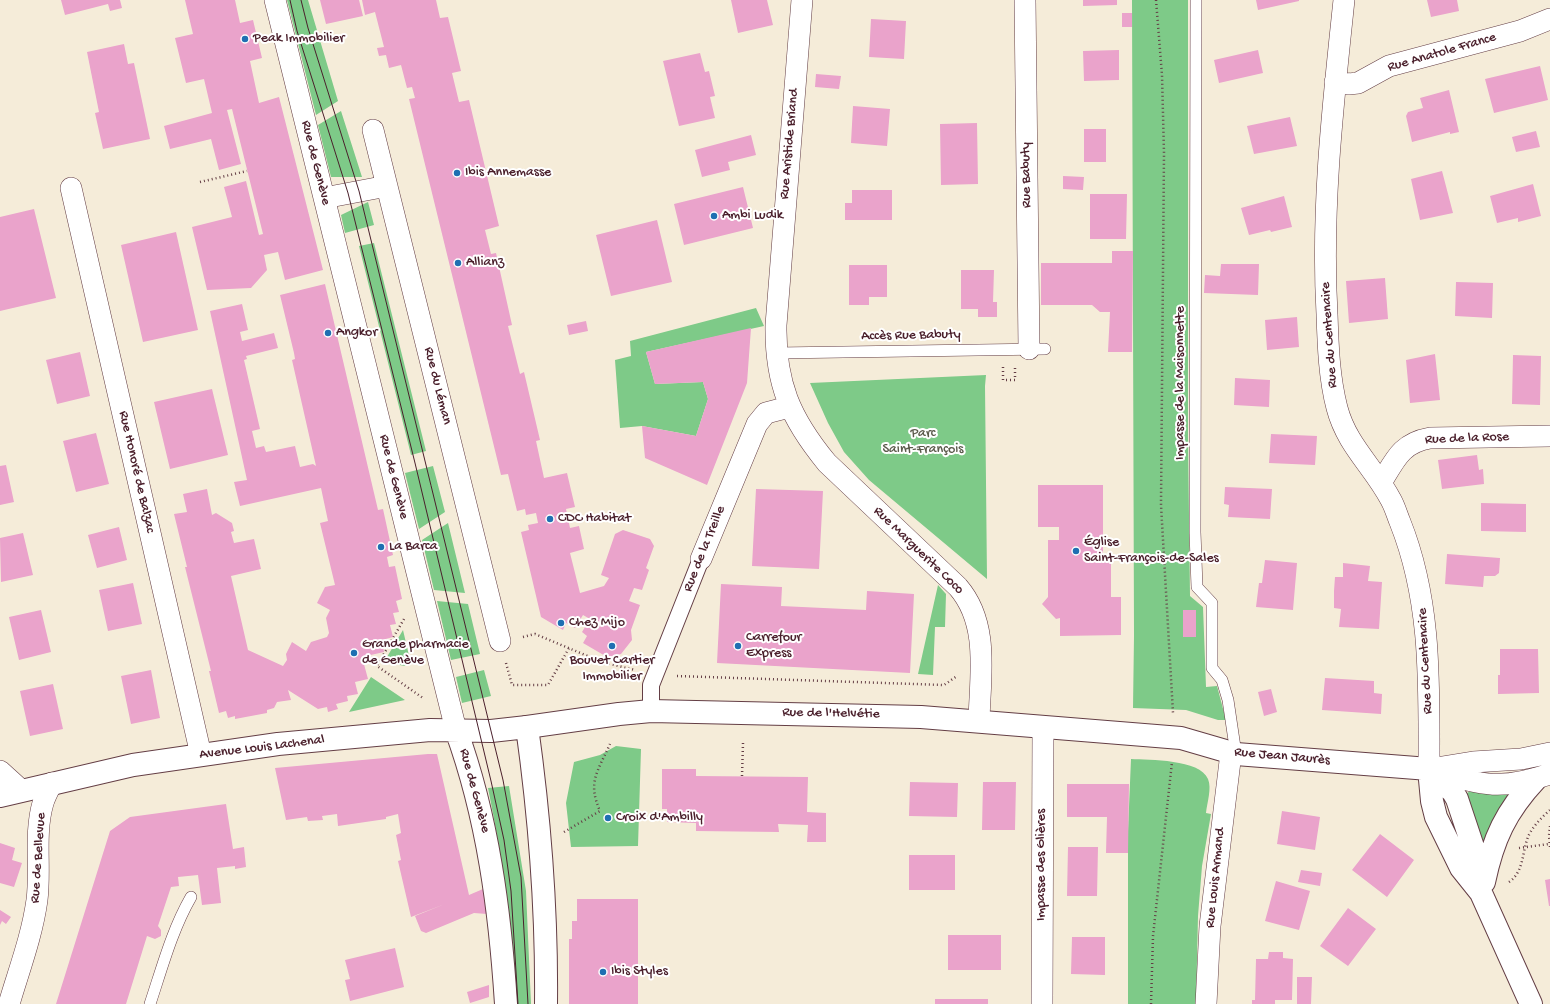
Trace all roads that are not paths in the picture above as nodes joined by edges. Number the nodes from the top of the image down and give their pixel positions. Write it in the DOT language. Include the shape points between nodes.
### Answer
graph roads {
  1 [pos="275,0"];
  2 [pos="802,0"];
  3 [pos="1025,0"];
  4 [pos="1196,0"];
  5 [pos="1344,0"];
  6 [pos="1550,19"];
  7 [pos="1335,82"];
  8 [pos="373,130"];
  9 [pos="387,186"];
  10 [pos="71,188"];
  11 [pos="324,198"];
  12 [pos="1029,353"];
  13 [pos="777,354"];
  14 [pos="789,407"];
  15 [pos="1550,436"];
  16 [pos="1380,483"];
  17 [pos="701,559"];
  18 [pos="500,641"];
  19 [pos="651,711"];
  20 [pos="979,721"];
  21 [pos="1042,727"];
  22 [pos="527,728"];
  23 [pos="456,730"];
  24 [pos="1136,735"];
  25 [pos="1550,753"];
  26 [pos="1234,754"];
  27 [pos="201,755"];
  28 [pos="1429,769"];
  29 [pos="0,771"];
  30 [pos="1543,776"];
  31 [pos="52,783"];
  32 [pos="22,791"];
  33 [pos="0,796"];
  34 [pos="1481,893"];
  35 [pos="191,897"];
  36 [pos="9,1004"];
  37 [pos="150,1004"];
  38 [pos="506,1004"];
  39 [pos="546,1004"];
  40 [pos="1042,1004"];
  41 [pos="1206,1004"];
  42 [pos="1531,1004"];
  1 -- 11 [label="street, Rue de Genève"];
  2 -- 13 [label="street, Rue Aristide Briand" via="777,303"];
  3 -- 12 [label="street, Rue Babuty"];
  4 -- 26 [label="lane, Impasse de la Maisonnette" via="1197,587 1212,603 1212,668 1222,680 1228,700"];
  5 -- 7 [label="street, Rue du Centenaire"];
  6 -- 7 [label="street, Rue Anatole France" via="1520,31 1389,66 1358,83"];
  7 -- 16 [label="street, Rue du Centenaire" via="1325,217 1329,370 1345,432"];
  8 -- 9 [label="street, Rue du Léman"];
  9 -- 11 [label="street"];
  9 -- 18 [label="street, Rue du Léman"];
  10 -- 27 [label="street, Rue Honoré de Balzac"];
  11 -- 23 [label="street, Rue de Genève"];
  12 -- 13 [label="lane, Accès Rue Babuty"];
  13 -- 14 [label="street, Rue Aristide Briand"];
  14 -- 17 [label="street, Rue de la Treille" via="766,413 758,424"];
  14 -- 20 [label="street, Rue Marguerite Coco" via="833,471 958,587 967,599 979,626"];
  15 -- 16 [label="street, Rue de la Rose" via="1418,440 1402,451"];
  16 -- 28 [label="street, Rue du Centenaire" via="1392,501 1409,546 1423,602 1428,646"];
  17 -- 19 [label="street, Rue de la Treille" via="651,685"];
  19 -- 20 [label="street, Rue de l'Helvétie" via="883,715"];
  19 -- 22 [label="street, Rue de l'Helvétie"];
  20 -- 21 [label="street, Rue de l'Helvétie"];
  21 -- 24 [label="street, Rue de l'Helvétie"];
  21 -- 40 [label="street, Impasse des Glières"];
  22 -- 23 [label="street, Avenue Louis Lachenal"];
  22 -- 39 [label="street" via="543,868"];
  23 -- 27 [label="street, Avenue Louis Lachenal" via="304,741"];
  23 -- 38 [label="street, Rue de Genève" via="474,783 490,858"];
  24 -- 26 [label="street, Rue Jean Jaurès" via="1195,741"];
  25 -- 28 [label="street, Rue Jean Jaurès" via="1521,759 1473,762"];
  26 -- 28 [label="street, Rue Jean Jaurès"];
  26 -- 41 [label="street, Rue Louis Armand" via="1211,919"];
  27 -- 31 [label="street, Avenue Louis Lachenal" via="133,765"];
  28 -- 30 [label="street, Rue Jean Jaurès" via="1488,785 1518,784"];
  28 -- 34 [label="street" via="1436,817 1461,868"];
  29 -- 32 [label="street"];
  30 -- 34 [label="street" via="1504,819 1487,866"];
  31 -- 32 [label="street, Avenue Louis Lachenal"];
  31 -- 36 [label="street, Rue de Bellevue" via="43,802 40,820 40,874 33,926"];
  32 -- 33 [label="street, Avenue Louis Lachenal"];
  34 -- 42 [label="street"];
  35 -- 37 [label="lane" via="174,932"];
}
